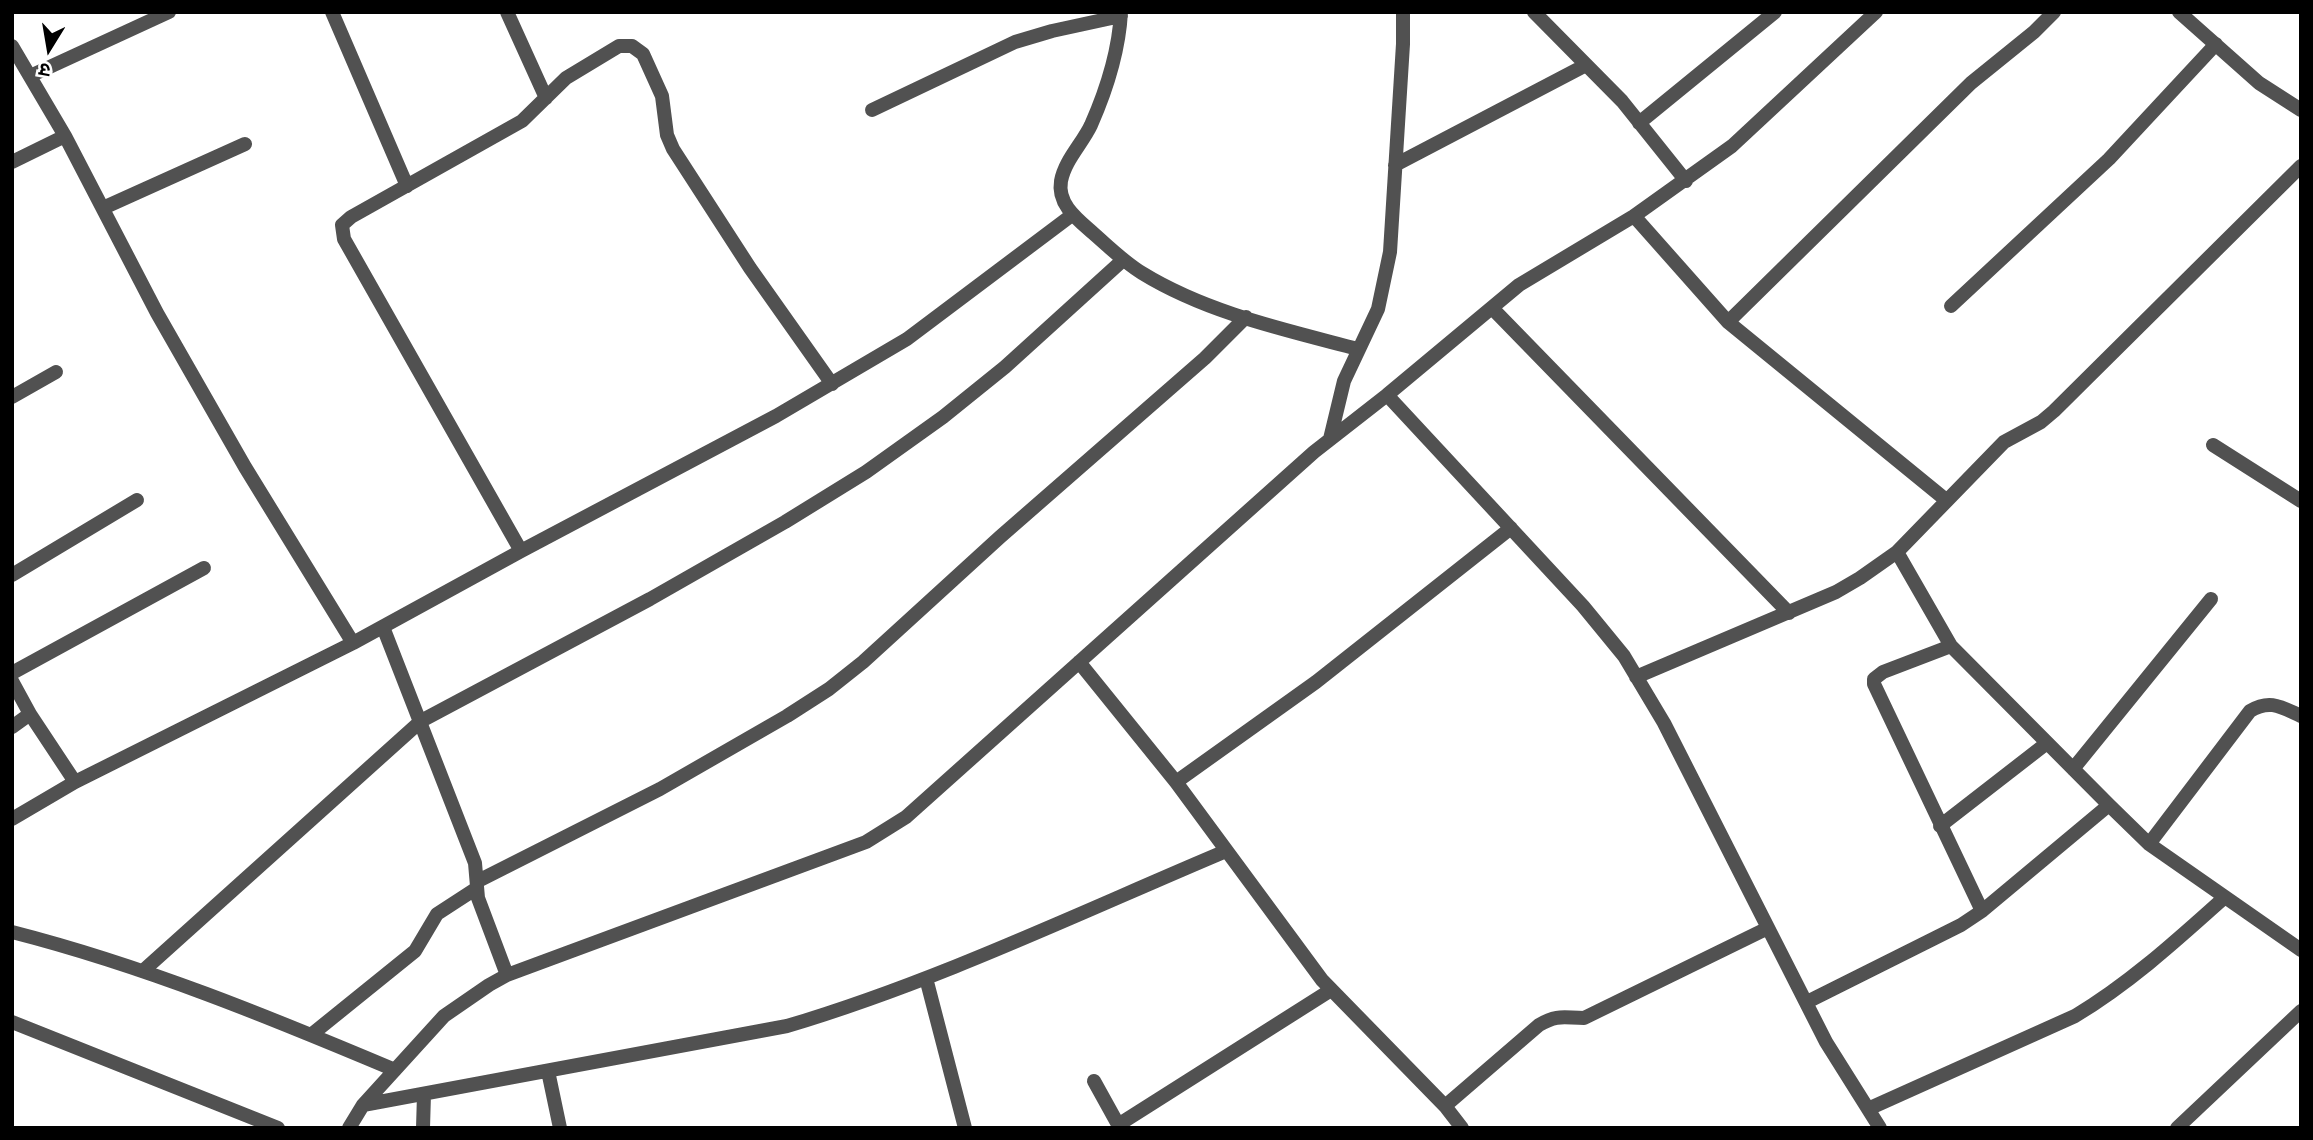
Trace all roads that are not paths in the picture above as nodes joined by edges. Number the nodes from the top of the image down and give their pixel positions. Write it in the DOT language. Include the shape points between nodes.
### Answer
graph roads {
  1 [pos="169,12"];
  2 [pos="332,12"];
  3 [pos="507,12"];
  4 [pos="1403,12"];
  5 [pos="1534,12"];
  6 [pos="1775,12"];
  7 [pos="1877,12"];
  8 [pos="2054,12"];
  9 [pos="2179,12"];
  10 [pos="1121,14"];
  11 [pos="2216,44"];
  12 [pos="12,46"];
  13 [pos="1586,65"];
  14 [pos="30,76"];
  15 [pos="546,98"];
  16 [pos="872,110"];
  17 [pos="2301,110"];
  18 [pos="1639,123"];
  19 [pos="65,136"];
  20 [pos="245,144"];
  21 [pos="12,162"];
  22 [pos="1395,164"];
  23 [pos="2301,166"];
  24 [pos="1686,180"];
  25 [pos="407,186"];
  26 [pos="103,208"];
  27 [pos="1072,215"];
  28 [pos="1634,216"];
  29 [pos="1123,260"];
  30 [pos="1951,306"];
  31 [pos="1492,308"];
  32 [pos="1246,317"];
  33 [pos="1728,323"];
  34 [pos="1358,349"];
  35 [pos="56,372"];
  36 [pos="832,384"];
  37 [pos="1387,395"];
  38 [pos="12,397"];
  39 [pos="1330,439"];
  40 [pos="2213,445"];
  41 [pos="137,500"];
  42 [pos="1945,500"];
  43 [pos="2301,501"];
  44 [pos="1511,528"];
  45 [pos="521,551"];
  46 [pos="1897,552"];
  47 [pos="204,568"];
  48 [pos="12,575"];
  49 [pos="2211,599"];
  50 [pos="1789,613"];
  51 [pos="383,627"];
  52 [pos="353,643"];
  53 [pos="1951,646"];
  54 [pos="1079,662"];
  55 [pos="12,673"];
  56 [pos="1636,677"];
  57 [pos="12,681"];
  58 [pos="30,714"];
  59 [pos="2301,716"];
  60 [pos="421,722"];
  61 [pos="12,727"];
  62 [pos="2047,743"];
  63 [pos="2073,769"];
  64 [pos="75,782"];
  65 [pos="1177,782"];
  66 [pos="2109,805"];
  67 [pos="12,819"];
  68 [pos="1940,826"];
  69 [pos="2149,844"];
  70 [pos="1226,851"];
  71 [pos="478,885"];
  72 [pos="2225,897"];
  73 [pos="1982,911"];
  74 [pos="1768,928"];
  75 [pos="12,932"];
  76 [pos="2301,950"];
  77 [pos="144,970"];
  78 [pos="507,975"];
  79 [pos="926,978"];
  80 [pos="1331,990"];
  81 [pos="1807,1002"];
  82 [pos="2301,1011"];
  83 [pos="12,1022"];
  84 [pos="311,1035"];
  85 [pos="395,1070"];
  86 [pos="548,1071"];
  87 [pos="1094,1081"];
  88 [pos="424,1094"];
  89 [pos="363,1105"];
  90 [pos="1445,1106"];
  91 [pos="1868,1110"];
  92 [pos="1119,1126"];
  93 [pos="278,1128"];
  94 [pos="349,1128"];
  95 [pos="424,1128"];
  96 [pos="560,1128"];
  97 [pos="965,1128"];
  98 [pos="1462,1128"];
  99 [pos="1880,1128"];
  100 [pos="2176,1128"];
  1 -- 14 [label="street"];
  2 -- 25 [label="street"];
  3 -- 15 [label="street"];
  4 -- 22 [label="street"];
  5 -- 13 [label="street"];
  6 -- 18 [label="street"];
  7 -- 24 [label="street" via="1732,146"];
  8 -- 33 [label="street" via="1971,83"];
  9 -- 11 [label="street"];
  10 -- 16 [label="street" via="1015,43"];
  10 -- 27 [label="street" via="1108,82 1090,127 1063,173 1061,194"];
  11 -- 17 [label="street" via="2259,83"];
  11 -- 30 [label="street" via="2109,159"];
  12 -- 14 [label="street"];
  13 -- 18 [label="street"];
  13 -- 22 [label="street"];
  14 -- 19 [label="street"];
  15 -- 25 [label="street" via="522,121"];
  15 -- 36 [label="street" via="578,69 619,46 639,49 662,96 673,149"];
  18 -- 24 [label="street"];
  19 -- 21 [label="street"];
  19 -- 26 [label="street"];
  20 -- 26 [label="street"];
  22 -- 34 [label="street" via="1385,281 1378,309"];
  23 -- 42 [label="street" via="2054,411 2004,442"];
  24 -- 28 [label="street"];
  25 -- 45 [label="street" via="346,220 344,239"];
  26 -- 52 [label="street" via="245,467"];
  27 -- 29 [label="street"];
  27 -- 36 [label="street" via="907,339"];
  28 -- 31 [label="street" via="1520,285"];
  28 -- 33 [label="street"];
  29 -- 32 [label="street" via="1166,286"];
  29 -- 60 [label="street" via="1005,367 866,472 650,599"];
  31 -- 37 [label="street"];
  31 -- 50 [label="street"];
  32 -- 34 [label="street"];
  32 -- 71 [label="street" via="829,689 660,789"];
  33 -- 42 [label="street"];
  34 -- 39 [label="street"];
  35 -- 38 [label="street"];
  36 -- 45 [label="street"];
  37 -- 39 [label="street"];
  37 -- 44 [label="street"];
  39 -- 54 [label="street"];
  40 -- 43 [label="street"];
  41 -- 48 [label="street"];
  42 -- 46 [label="street"];
  44 -- 56 [label="street" via="1583,606"];
  44 -- 65 [label="street" via="1316,682"];
  45 -- 51 [label="street"];
  46 -- 50 [label="street" via="1836,592"];
  46 -- 53 [label="street"];
  47 -- 55 [label="street"];
  49 -- 63 [label="street"];
  50 -- 56 [label="street"];
  51 -- 52 [label="street"];
  51 -- 60 [label="street"];
  52 -- 64 [label="street"];
  53 -- 62 [label="street"];
  53 -- 68 [label="street" via="1883,671 1874,679"];
  54 -- 65 [label="street"];
  54 -- 78 [label="street" via="906,817 866,842"];
  56 -- 74 [label="street"];
  57 -- 58 [label="street"];
  58 -- 61 [label="street"];
  58 -- 64 [label="street"];
  59 -- 69 [label="street" via="2270,704 2250,711"];
  60 -- 71 [label="street" via="475,863"];
  60 -- 77 [label="street"];
  62 -- 63 [label="street"];
  62 -- 68 [label="street"];
  63 -- 66 [label="street"];
  64 -- 67 [label="street"];
  65 -- 70 [label="street"];
  66 -- 69 [label="street"];
  66 -- 73 [label="street"];
  68 -- 73 [label="street"];
  69 -- 72 [label="street"];
  70 -- 79 [label="street"];
  70 -- 80 [label="street"];
  71 -- 78 [label="street" via="480,905"];
  71 -- 84 [label="street" via="437,914 415,951"];
  72 -- 76 [label="street"];
  72 -- 91 [label="street" via="2140,971 2085,1010"];
  73 -- 81 [label="street"];
  74 -- 81 [label="street"];
  74 -- 90 [label="street" via="1584,1018 1550,1018"];
  75 -- 77 [label="street"];
  77 -- 84 [label="street"];
  78 -- 85 [label="street" via="444,1016"];
  79 -- 86 [label="street" via="787,1026"];
  79 -- 97 [label="street"];
  80 -- 90 [label="street"];
  80 -- 92 [label="street"];
  81 -- 91 [label="street"];
  82 -- 100 [label="street"];
  83 -- 93 [label="street"];
  84 -- 85 [label="street"];
  85 -- 89 [label="street"];
  86 -- 88 [label="street"];
  86 -- 96 [label="street"];
  87 -- 92 [label="street"];
  88 -- 89 [label="street"];
  88 -- 95 [label="street"];
  89 -- 94 [label="street"];
  90 -- 98 [label="street"];
  91 -- 99 [label="street"];
}
